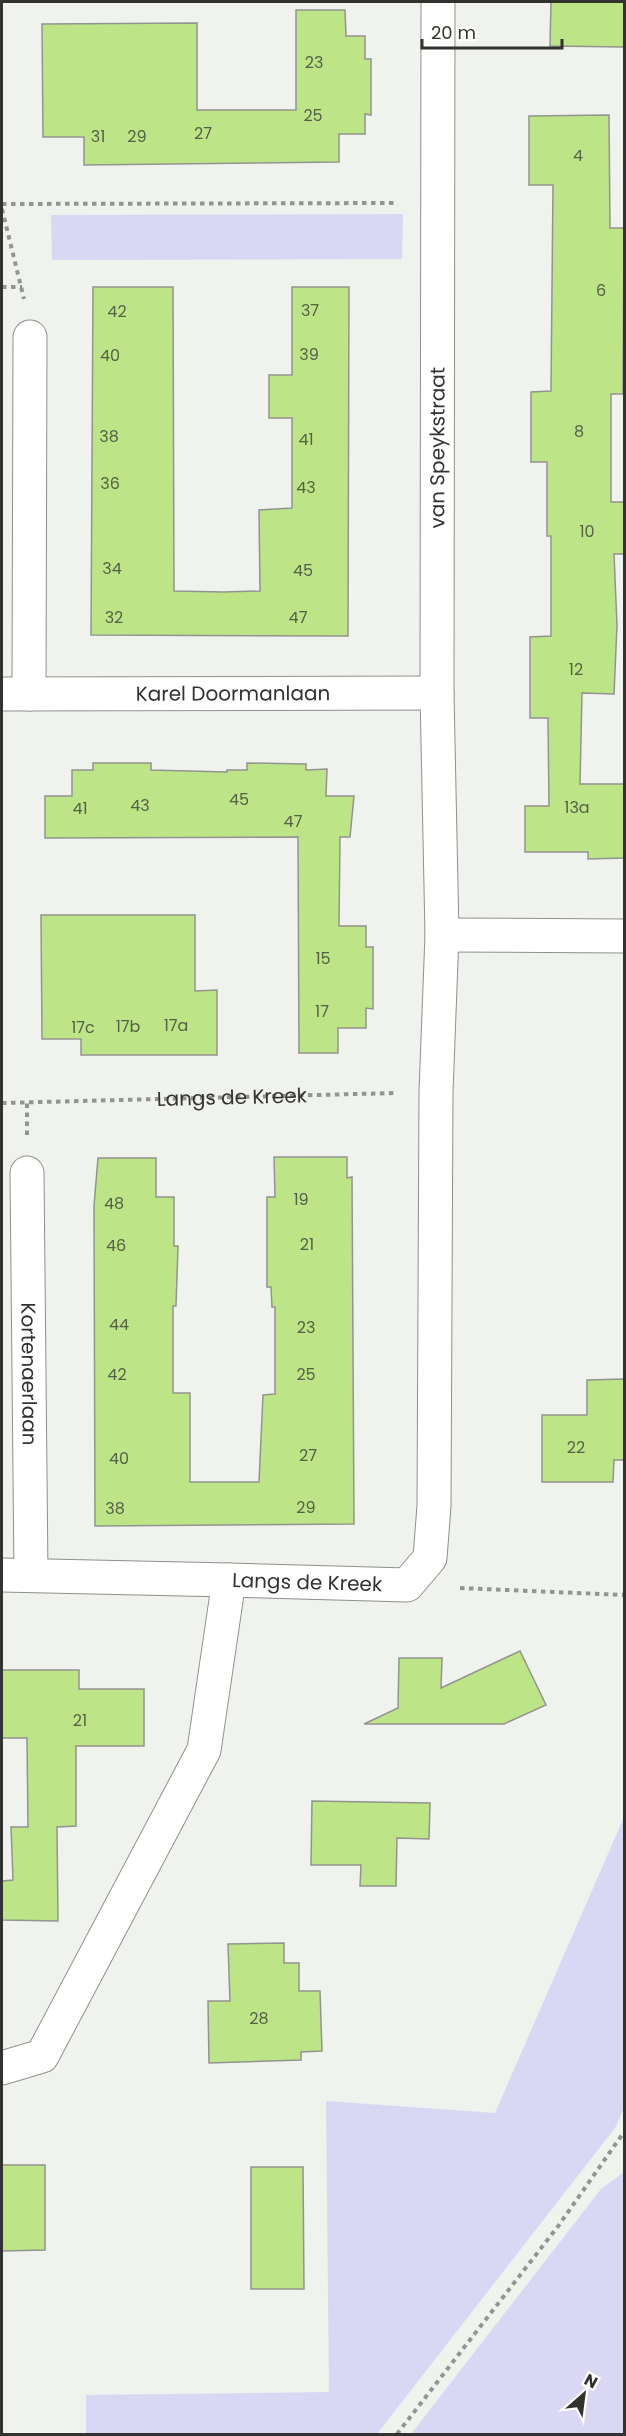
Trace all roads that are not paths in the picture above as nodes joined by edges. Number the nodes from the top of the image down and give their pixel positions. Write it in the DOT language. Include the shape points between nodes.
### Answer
graph roads {
  1 [pos="438,2"];
  2 [pos="30,337"];
  3 [pos="437,693"];
  4 [pos="15,694"];
  5 [pos="442,935"];
  6 [pos="624,936"];
  7 [pos="27,1173"];
  8 [pos="16,1574"];
  9 [pos="229,1580"];
  10 [pos="2,2068"];
  1 -- 3 [label="street, van Speykstraat"];
  2 -- 4 [label="street, Karel Doormanlaan"];
  3 -- 4 [label="street, Karel Doormanlaan"];
  3 -- 5 [label="street, Langs de Kreek"];
  5 -- 6 [label="street"];
  5 -- 9 [label="street, Langs de Kreek" via="430,1558 407,1585"];
  7 -- 8 [label="street, Kortenaerlaan"];
  8 -- 9 [label="street, Kortenaerlaan"];
  9 -- 10 [label="street, Langs de Kreek" via="204,1750 42,2056"];
}
